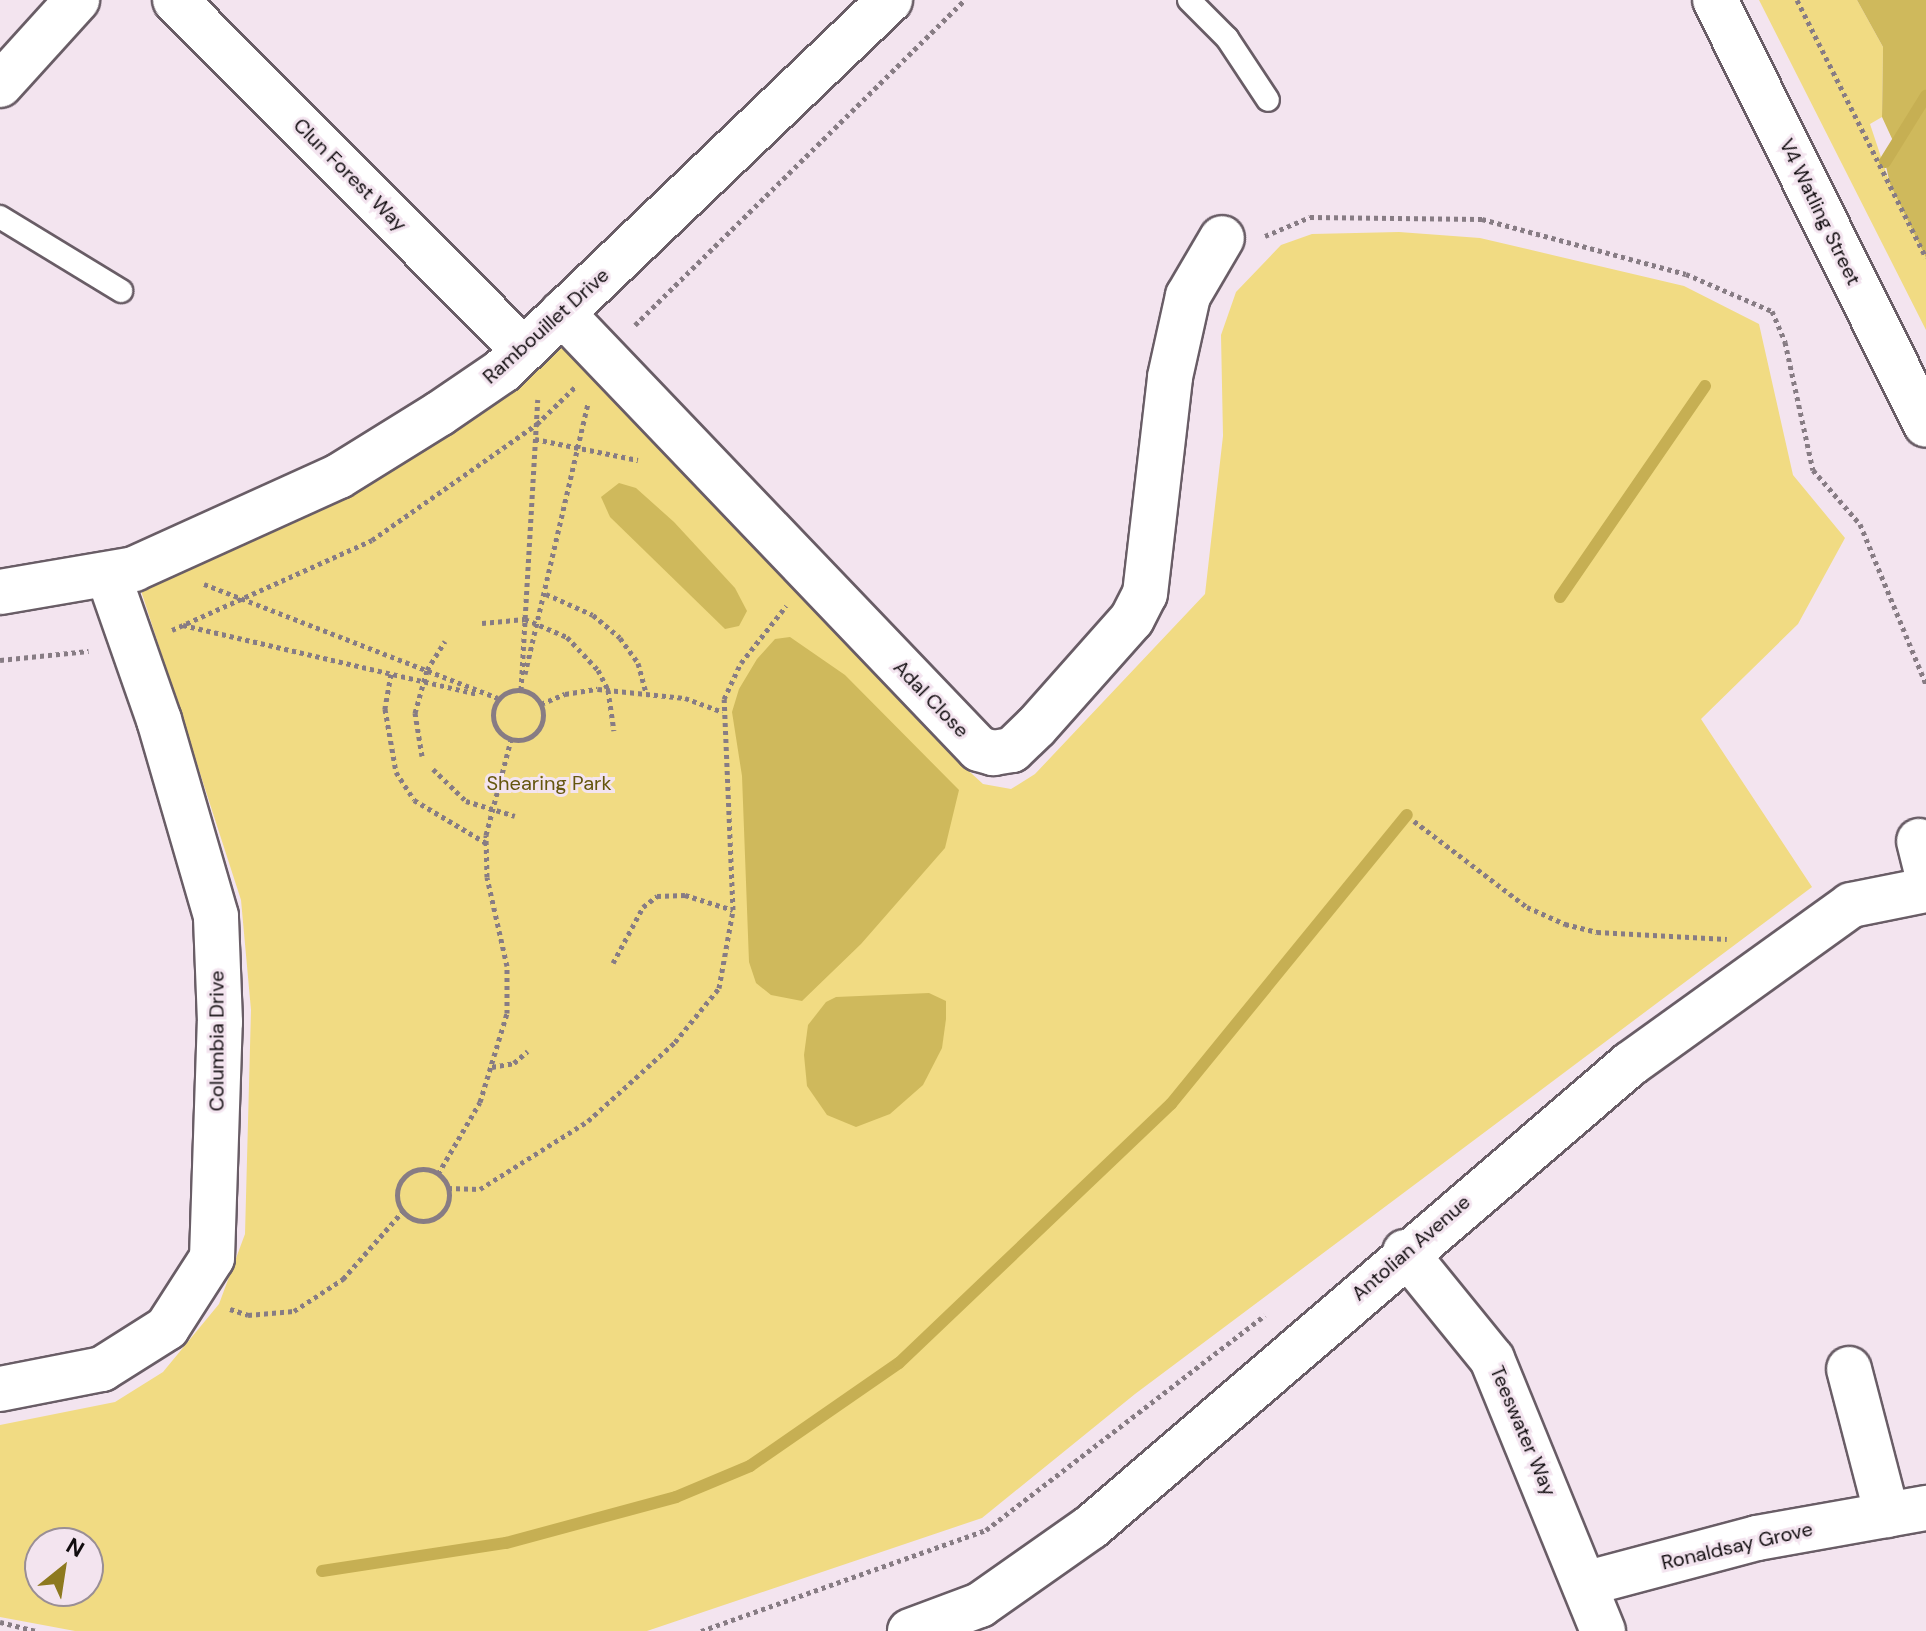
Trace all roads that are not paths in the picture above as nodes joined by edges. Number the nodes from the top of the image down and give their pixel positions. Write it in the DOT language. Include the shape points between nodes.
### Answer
graph roads {
  1 [pos="77,0"];
  2 [pos="890,0"];
  3 [pos="1189,0"];
  4 [pos="1715,0"];
  5 [pos="183,3"];
  6 [pos="0,85"];
  7 [pos="1268,100"];
  8 [pos="0,217"];
  9 [pos="1242,239"];
  10 [pos="121,291"];
  11 [pos="542,332"];
  12 [pos="1926,425"];
  13 [pos="128,569"];
  14 [pos="0,592"];
  15 [pos="1926,890"];
  16 [pos="1405,1252"];
  17 [pos="1849,1369"];
  18 [pos="0,1389"];
  19 [pos="1907,1512"];
  20 [pos="1588,1583"];
  21 [pos="910,1631"];
  22 [pos="1603,1631"];
  1 -- 6 [label="street"];
  2 -- 11 [label="street, Rambouillet Drive"];
  3 -- 7 [label="lane" via="1227,38"];
  4 -- 12 [label="street, V4 Watling Street"];
  5 -- 11 [label="street, Clun Forest Way"];
  8 -- 10 [label="lane"];
  9 -- 11 [label="street, Adal Close" via="1188,296 1170,377 1145,594 1132,619 1012,750 979,749 598,351"];
  11 -- 13 [label="street, Rambouillet Drive" via="439,414 339,476"];
  13 -- 14 [label="street, Rambouillet Drive"];
  13 -- 18 [label="street, Columbia Drive" via="216,916 220,1022 212,1258 167,1328 102,1369"];
  15 -- 16 [label="street, Antolian Avenue" via="1851,905 1630,1064"];
  16 -- 20 [label="street, Teeswater Way" via="1492,1359"];
  16 -- 21 [label="street, Antolian Avenue" via="1091,1527 980,1605"];
  17 -- 19 [label="street, Ronaldsay Grove"];
  19 -- 20 [label="street, Ronaldsay Grove" via="1757,1538"];
  20 -- 22 [label="street, Teeswater Way"];
}
